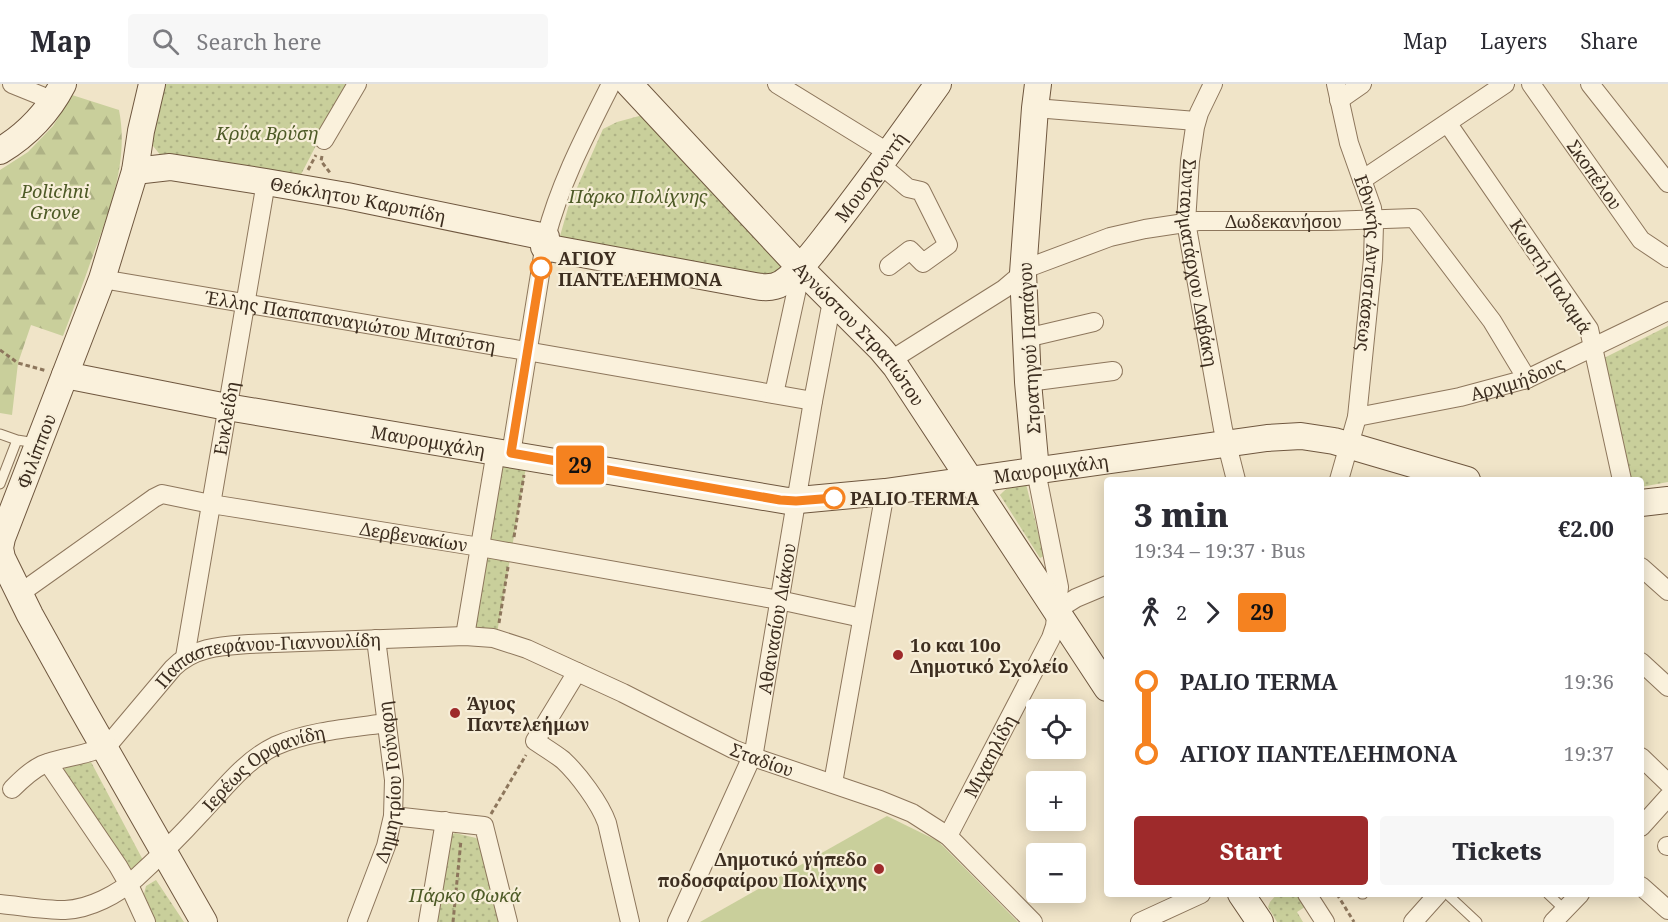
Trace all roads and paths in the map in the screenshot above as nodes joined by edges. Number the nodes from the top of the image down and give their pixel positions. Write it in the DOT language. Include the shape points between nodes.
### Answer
graph roads {
  1 [pos="12,84"];
  2 [pos="152,84"];
  3 [pos="357,84"];
  4 [pos="611,84"];
  5 [pos="629,84"];
  6 [pos="777,84"];
  7 [pos="939,84"];
  8 [pos="1213,84"];
  9 [pos="1362,84"];
  10 [pos="1505,84"];
  11 [pos="1531,84"];
  12 [pos="1590,84"];
  13 [pos="1338,92"];
  14 [pos="59,93"];
  15 [pos="1036,96"];
  16 [pos="1196,121"];
  17 [pos="1448,124"];
  18 [pos="141,131"];
  19 [pos="324,140"];
  20 [pos="0,151"];
  21 [pos="885,159"];
  22 [pos="170,167"];
  23 [pos="135,171"];
  24 [pos="1362,180"];
  25 [pos="266,182"];
  26 [pos="1668,183"];
  27 [pos="299,188"];
  28 [pos="347,196"];
  29 [pos="1374,219"];
  30 [pos="1186,222"];
  31 [pos="545,242"];
  32 [pos="1668,258"];
  33 [pos="889,266"];
  34 [pos="800,267"];
  35 [pos="1023,273"];
  36 [pos="102,279"];
  37 [pos="832,301"];
  38 [pos="246,303"];
  39 [pos="1668,311"];
  40 [pos="1094,322"];
  41 [pos="1026,338"];
  42 [pos="1594,347"];
  43 [pos="0,350"];
  44 [pos="526,351"];
  45 [pos="891,360"];
  46 [pos="1113,371"];
  47 [pos="65,375"];
  48 [pos="1527,379"];
  49 [pos="1028,382"];
  50 [pos="774,394"];
  51 [pos="813,401"];
  52 [pos="227,407"];
  53 [pos="1357,417"];
  54 [pos="0,434"];
  55 [pos="28,442"];
  56 [pos="1226,444"];
  57 [pos="1349,445"];
  58 [pos="503,452"];
  59 [pos="1036,471"];
  60 [pos="1235,477"];
  61 [pos="1340,477"];
  62 [pos="1457,477"];
  63 [pos="1622,477"];
  64 [pos="972,480"];
  65 [pos="0,484"];
  66 [pos="885,492"];
  67 [pos="1668,500"];
  68 [pos="796,501"];
  69 [pos="1644,503"];
  70 [pos="211,504"];
  71 [pos="480,547"];
  72 [pos="1644,570"];
  73 [pos="1104,586"];
  74 [pos="1668,591"];
  75 [pos="779,600"];
  76 [pos="10,601"];
  77 [pos="1057,610"];
  78 [pos="862,618"];
  79 [pos="465,636"];
  80 [pos="376,639"];
  81 [pos="185,657"];
  82 [pos="1644,665"];
  83 [pos="578,672"];
  84 [pos="1104,683"];
  85 [pos="1668,687"];
  86 [pos="387,723"];
  87 [pos="535,741"];
  88 [pos="104,747"];
  89 [pos="753,757"];
  90 [pos="1644,760"];
  91 [pos="48,763"];
  92 [pos="833,783"];
  93 [pos="1668,783"];
  94 [pos="12,789"];
  95 [pos="1668,797"];
  96 [pos="393,816"];
  97 [pos="445,821"];
  98 [pos="1644,824"];
  99 [pos="484,826"];
  100 [pos="948,836"];
  101 [pos="461,841"];
  102 [pos="164,853"];
  103 [pos="129,885"];
  104 [pos="1644,889"];
  105 [pos="1194,897"];
  106 [pos="1248,897"];
  107 [pos="1309,897"];
  108 [pos="1339,897"];
  109 [pos="1435,897"];
  110 [pos="1450,897"];
  111 [pos="1550,897"];
  112 [pos="1577,897"];
  113 [pos="0,904"];
  114 [pos="1668,909"];
  115 [pos="1559,916"];
  116 [pos="146,922"];
  117 [pos="204,922"];
  118 [pos="357,922"];
  119 [pos="428,922"];
  120 [pos="453,922"];
  121 [pos="508,922"];
  122 [pos="630,922"];
  123 [pos="677,922"];
  124 [pos="1033,922"];
  125 [pos="1140,922"];
  126 [pos="1260,922"];
  127 [pos="1325,922"];
  128 [pos="1354,922"];
  129 [pos="1413,922"];
  130 [pos="1477,922"];
  1 -- 14 [label="street"];
  2 -- 18 [label="street, Φιλίππου"];
  3 -- 19 [label="street"];
  4 -- 31 [label="street" via="564,181"];
  5 -- 34 [label="street, Αγνώστου Στρατιώτου"];
  6 -- 21 [label="street"];
  7 -- 21 [label="street, Μουσχουντή"];
  8 -- 16 [label="street, Συνταγματάρχου Δαβάκη"];
  9 -- 13 [label="street"];
  10 -- 17 [label="street"];
  11 -- 32 [label="street, Σκοπέλου" via="1641,240"];
  12 -- 26 [label="street"];
  13 -- 24 [label="street, Εθνικής Αντιστάσεως"];
  14 -- 20 [label="street" via="31,129"];
  15 -- 16 [label="street"];
  15 -- 35 [label="street, Στρατηγού Παπάγου"];
  16 -- 30 [label="street, Συνταγματάρχου Δαβάκη"];
  17 -- 24 [label="street"];
  17 -- 42 [label="street, Κωστή Παλαμά" via="1586,323"];
  18 -- 22 [label="street"];
  18 -- 23 [label="street, Φιλίππου"];
  19 -- 27 [label="path"];
  19 -- 28 [label="path" via="321,161"];
  21 -- 33 [label="street" via="908,188 921,191 948,245 923,263 910,250"];
  21 -- 34 [label="street, Μουσχουντή"];
  22 -- 23 [label="street, Θεόκλητου Καρυπίδη"];
  22 -- 25 [label="street, Θεόκλητου Καρυπίδη"];
  23 -- 36 [label="street, Φιλίππου"];
  24 -- 29 [label="street, Εθνικής Αντιστάσεως"];
  25 -- 27 [label="street, Θεόκλητου Καρυπίδη"];
  25 -- 38 [label="street, Ευκλείδη"];
  27 -- 28 [label="street, Θεόκλητου Καρυπίδη"];
  28 -- 31 [label="street, Θεόκλητου Καρυπίδη"];
  29 -- 30 [label="street, Δωδεκανήσου"];
  29 -- 48 [label="street, Δωδεκανήσου" via="1414,218 1492,321"];
  29 -- 53 [label="street, Εθνικής Αντιστάσεως"];
  30 -- 35 [label="street, Δωδεκανήσου" via="1094,242 1035,264"];
  30 -- 56 [label="street, Συνταγματάρχου Δαβάκη"];
  31 -- 34 [label="street, Θεόκλητου Καρυπίδη" via="761,287 784,282"];
  31 -- 44 [label="street"];
  34 -- 37 [label="street, Αγνώστου Στρατιώτου"];
  34 -- 50 [label="street"];
  35 -- 41 [label="street, Στρατηγού Παπάγου"];
  35 -- 45 [label="street, Δωδεκανήσου"];
  36 -- 38 [label="street, Έλλης Παπαπαναγιώτου Μιταύτση"];
  36 -- 47 [label="street, Φιλίππου"];
  37 -- 45 [label="street, Αγνώστου Στρατιώτου"];
  37 -- 51 [label="street, Αθανασίου Διάκου"];
  38 -- 44 [label="street, Έλλης Παπαπαναγιώτου Μιταύτση"];
  38 -- 52 [label="street, Ευκλείδη"];
  39 -- 42 [label="street, Αρχιμήδους"];
  40 -- 41 [label="street"];
  41 -- 49 [label="street, Στρατηγού Παπάγου"];
  42 -- 48 [label="street, Αρχιμήδους"];
  42 -- 63 [label="street, Κωστή Παλαμά"];
  43 -- 47 [label="path" via="18,363"];
  44 -- 50 [label="street, Έλλης Παπαπαναγιώτου Μιταύτση"];
  44 -- 58 [label="street"];
  45 -- 64 [label="street, Αγνώστου Στρατιώτου"];
  46 -- 49 [label="street"];
  47 -- 52 [label="street, Μαυρομιχάλη"];
  47 -- 55 [label="street, Φιλίππου"];
  48 -- 53 [label="street, Αρχιμήδους"];
  49 -- 59 [label="street, Στρατηγού Παπάγου"];
  50 -- 51 [label="street, Έλλης Παπαπαναγιώτου Μιταύτση"];
  51 -- 68 [label="street, Αθανασίου Διάκου"];
  52 -- 58 [label="street, Μαυρομιχάλη"];
  52 -- 70 [label="street, Ευκλείδη"];
  53 -- 57 [label="street, Εθνικής Αντιστάσεως"];
  54 -- 55 [label="lane"];
  55 -- 65 [label="lane"];
  55 -- 76 [label="street, Φιλίππου" via="1,543"];
  56 -- 57 [label="street, Μαυρομιχάλη" via="1294,436"];
  56 -- 59 [label="street, Μαυρομιχάλη"];
  56 -- 60 [label="street, Συνταγματάρχου Δαβάκη"];
  57 -- 61 [label="street, Εθνικής Αντιστάσεως"];
  57 -- 62 [label="street, Μαυρομιχάλη"];
  58 -- 68 [label="street, Μαυρομιχάλη"];
  58 -- 71 [label="street"];
  59 -- 64 [label="street, Μαυρομιχάλη"];
  59 -- 77 [label="street, Στρατηγού Παπάγου" via="1059,587"];
  64 -- 66 [label="street, Μαυρομιχάλη"];
  64 -- 77 [label="street, Αγνώστου Στρατιώτου"];
  66 -- 68 [label="street, Μαυρομιχάλη"];
  66 -- 78 [label="street"];
  67 -- 69 [label="street"];
  68 -- 75 [label="street, Αθανασίου Διάκου"];
  70 -- 71 [label="street, Δερβενακίων"];
  70 -- 76 [label="street, Δερβενακίων" via="162,495 154,498"];
  70 -- 81 [label="street, Ευκλείδη"];
  71 -- 75 [label="street, Δερβενακίων"];
  71 -- 79 [label="street"];
  72 -- 74 [label="street"];
  73 -- 77 [label="street"];
  75 -- 78 [label="street, Δερβενακίων"];
  75 -- 89 [label="street, Αθανασίου Διάκου"];
  76 -- 88 [label="street, Φιλίππου"];
  77 -- 84 [label="street, Αγνώστου Στρατιώτου"];
  77 -- 100 [label="street, Μιχαηλίδη" via="1051,638"];
  78 -- 92 [label="street"];
  79 -- 80 [label="street, Παπαστεφάνου-Γιαννουλίδη"];
  79 -- 83 [label="street, Σταδίου" via="500,640"];
  80 -- 81 [label="street, Παπαστεφάνου-Γιαννουλίδη" via="226,646"];
  80 -- 86 [label="street, Δημητρίου Γούναρη"];
  81 -- 88 [label="street, Παπαστεφάνου-Γιαννουλίδη"];
  82 -- 85 [label="street"];
  83 -- 87 [label="street"];
  83 -- 89 [label="street, Σταδίου"];
  86 -- 96 [label="street, Δημητρίου Γούναρη" via="394,780"];
  86 -- 102 [label="street, Ιερέως Ορφανίδη" via="299,738 258,756 240,770"];
  87 -- 99 [label="path"];
  87 -- 122 [label="street" via="572,769 602,811"];
  88 -- 91 [label="street"];
  88 -- 102 [label="street, Φιλίππου"];
  89 -- 92 [label="street, Σταδίου"];
  89 -- 123 [label="street, Αθανασίου Διάκου"];
  90 -- 93 [label="street"];
  91 -- 94 [label="street"];
  91 -- 103 [label="street"];
  92 -- 100 [label="street, Σταδίου" via="904,810"];
  95 -- 98 [label="street"];
  96 -- 97 [label="street"];
  96 -- 118 [label="street, Δημητρίου Γούναρη" via="386,846"];
  97 -- 99 [label="street"];
  97 -- 119 [label="street"];
  99 -- 121 [label="street"];
  100 -- 124 [label="street, Σταδίου"];
  101 -- 120 [label="path"];
  102 -- 103 [label="street, Ιερέως Ορφανίδη"];
  102 -- 117 [label="street, Φιλίππου"];
  103 -- 113 [label="street, Ιερέως Ορφανίδη" via="78,908"];
  103 -- 116 [label="street"];
  104 -- 114 [label="street"];
  105 -- 125 [label="street"];
  106 -- 126 [label="street"];
  107 -- 127 [label="street"];
  108 -- 128 [label="path"];
  109 -- 129 [label="street"];
  110 -- 130 [label="lane"];
  111 -- 115 [label="lane"];
  112 -- 115 [label="street"];
}
